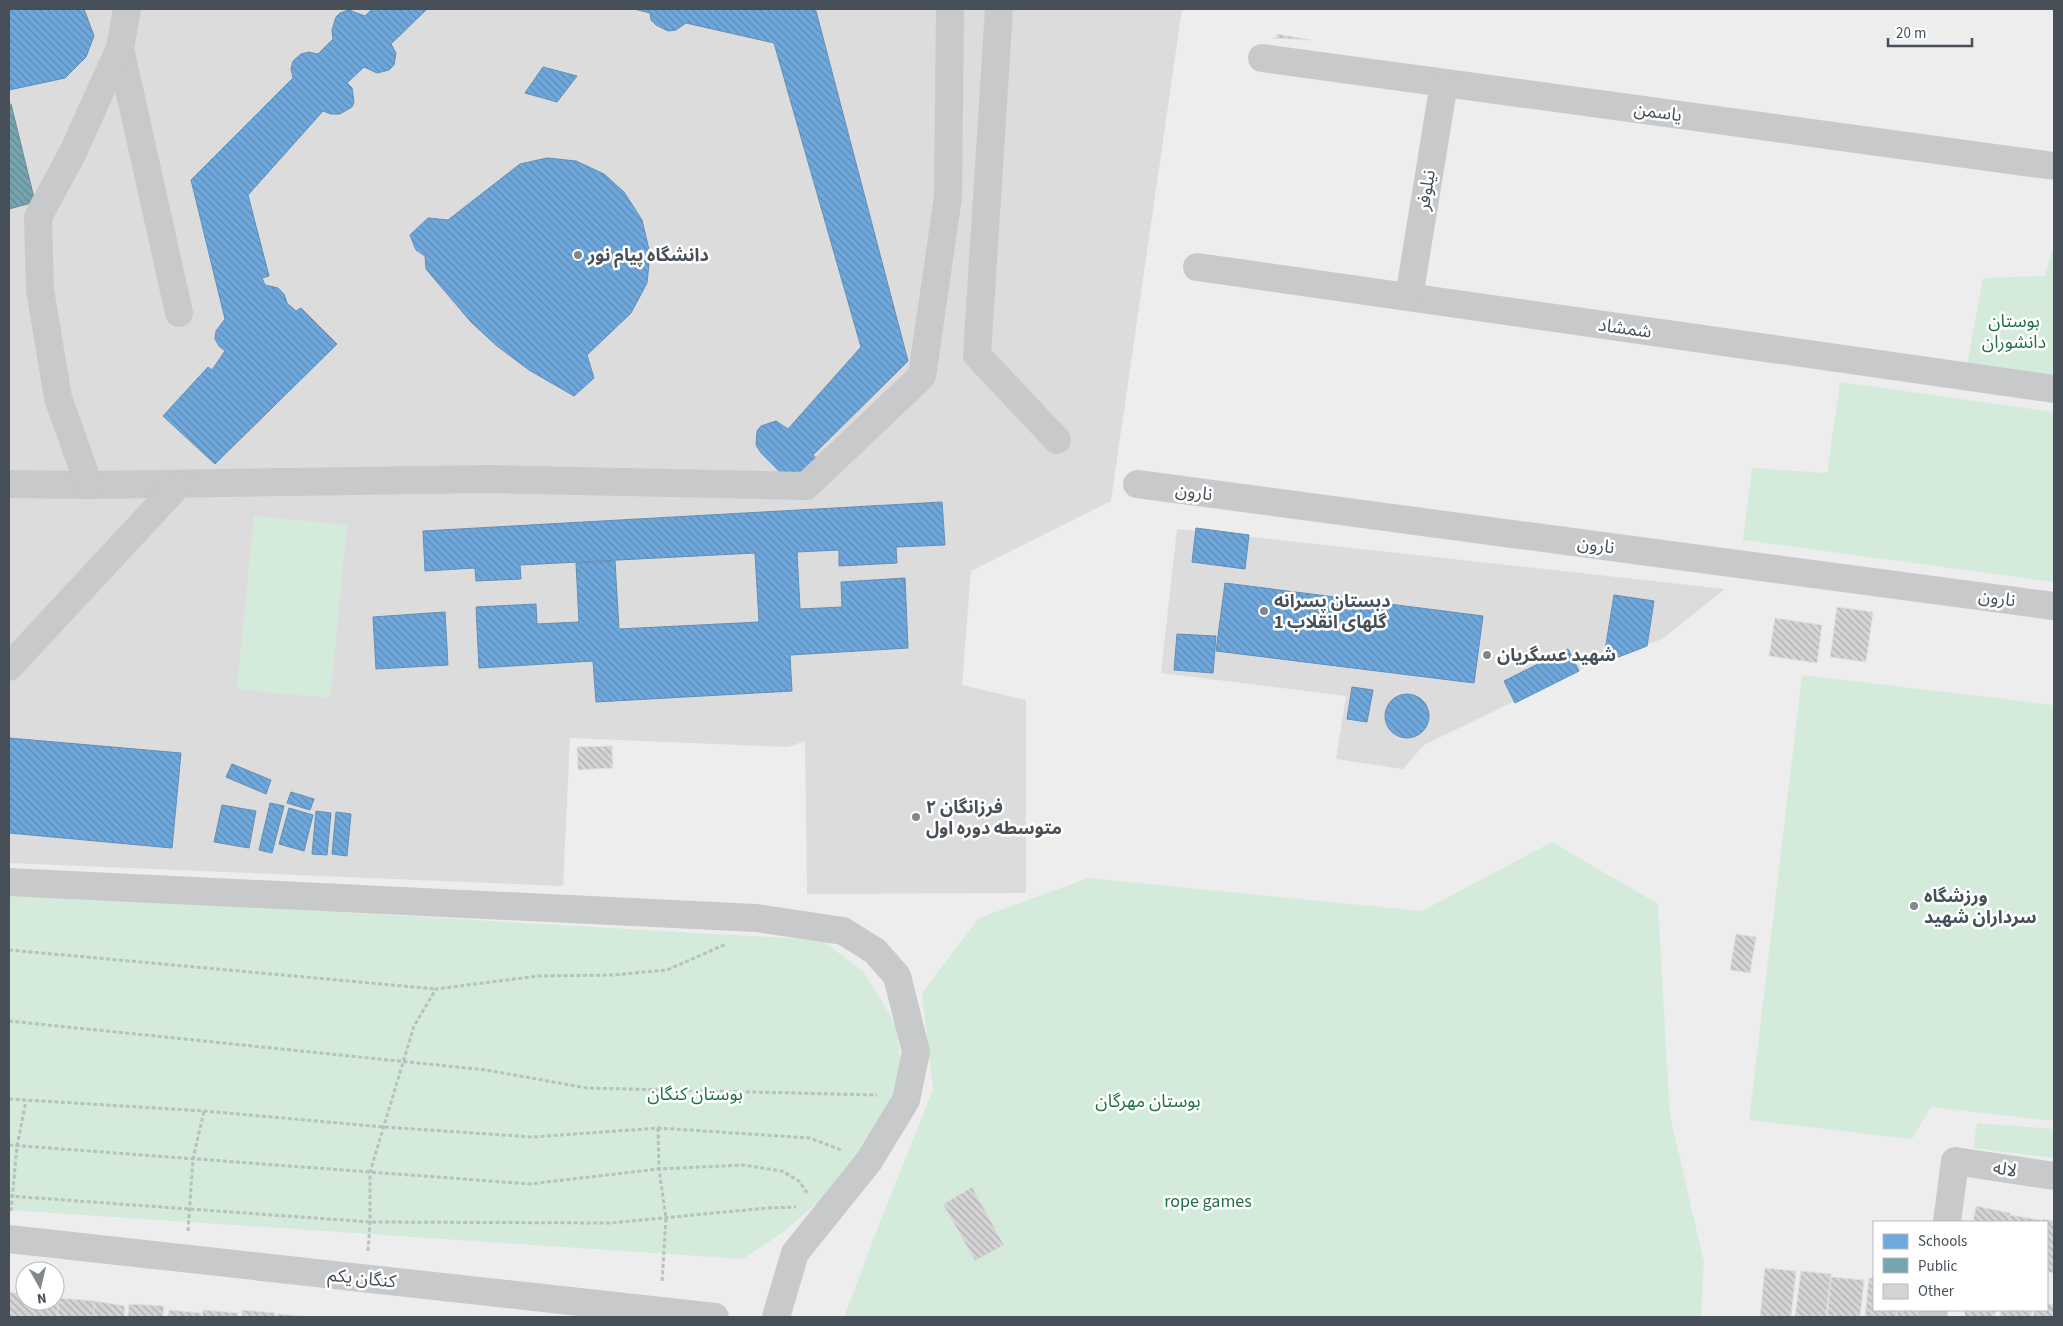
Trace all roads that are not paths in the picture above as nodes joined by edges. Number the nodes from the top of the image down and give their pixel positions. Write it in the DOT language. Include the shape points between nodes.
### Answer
graph roads {
  1 [pos="127,9"];
  2 [pos="950,9"];
  3 [pos="999,9"];
  4 [pos="120,48"];
  5 [pos="1262,58"];
  6 [pos="1444,83"];
  7 [pos="2054,166"];
  8 [pos="1196,267"];
  9 [pos="1409,297"];
  10 [pos="178,313"];
  11 [pos="2054,389"];
  12 [pos="1057,440"];
  13 [pos="9,484"];
  14 [pos="178,484"];
  15 [pos="1137,484"];
  16 [pos="89,485"];
  17 [pos="2054,606"];
  18 [pos="9,667"];
  19 [pos="9,882"];
  20 [pos="2054,1176"];
  21 [pos="1947,1221"];
  22 [pos="9,1227"];
  23 [pos="715,1317"];
  24 [pos="776,1317"];
  1 -- 4 [label="street"];
  2 -- 14 [label="street" via="948,197 922,376 806,486 490,478"];
  3 -- 12 [label="street" via="977,355"];
  4 -- 10 [label="street"];
  4 -- 16 [label="street" via="72,154 38,217 40,290 58,398"];
  5 -- 6 [label="street, یاسمن"];
  6 -- 7 [label="street, یاسمن"];
  6 -- 9 [label="street, نیلوفر"];
  8 -- 9 [label="street, شمشاد"];
  9 -- 11 [label="street, شمشاد"];
  13 -- 16 [label="street"];
  14 -- 16 [label="street"];
  14 -- 18 [label="street"];
  15 -- 17 [label="street, نارون"];
  19 -- 24 [label="street" via="756,918 843,931 875,951 897,976 916,1052 906,1100 869,1161 823,1209 795,1253"];
  20 -- 21 [label="street, لاله" via="1955,1162"];
  22 -- 23 [label="street, کنگان یکم" via="185,1258"];
}
